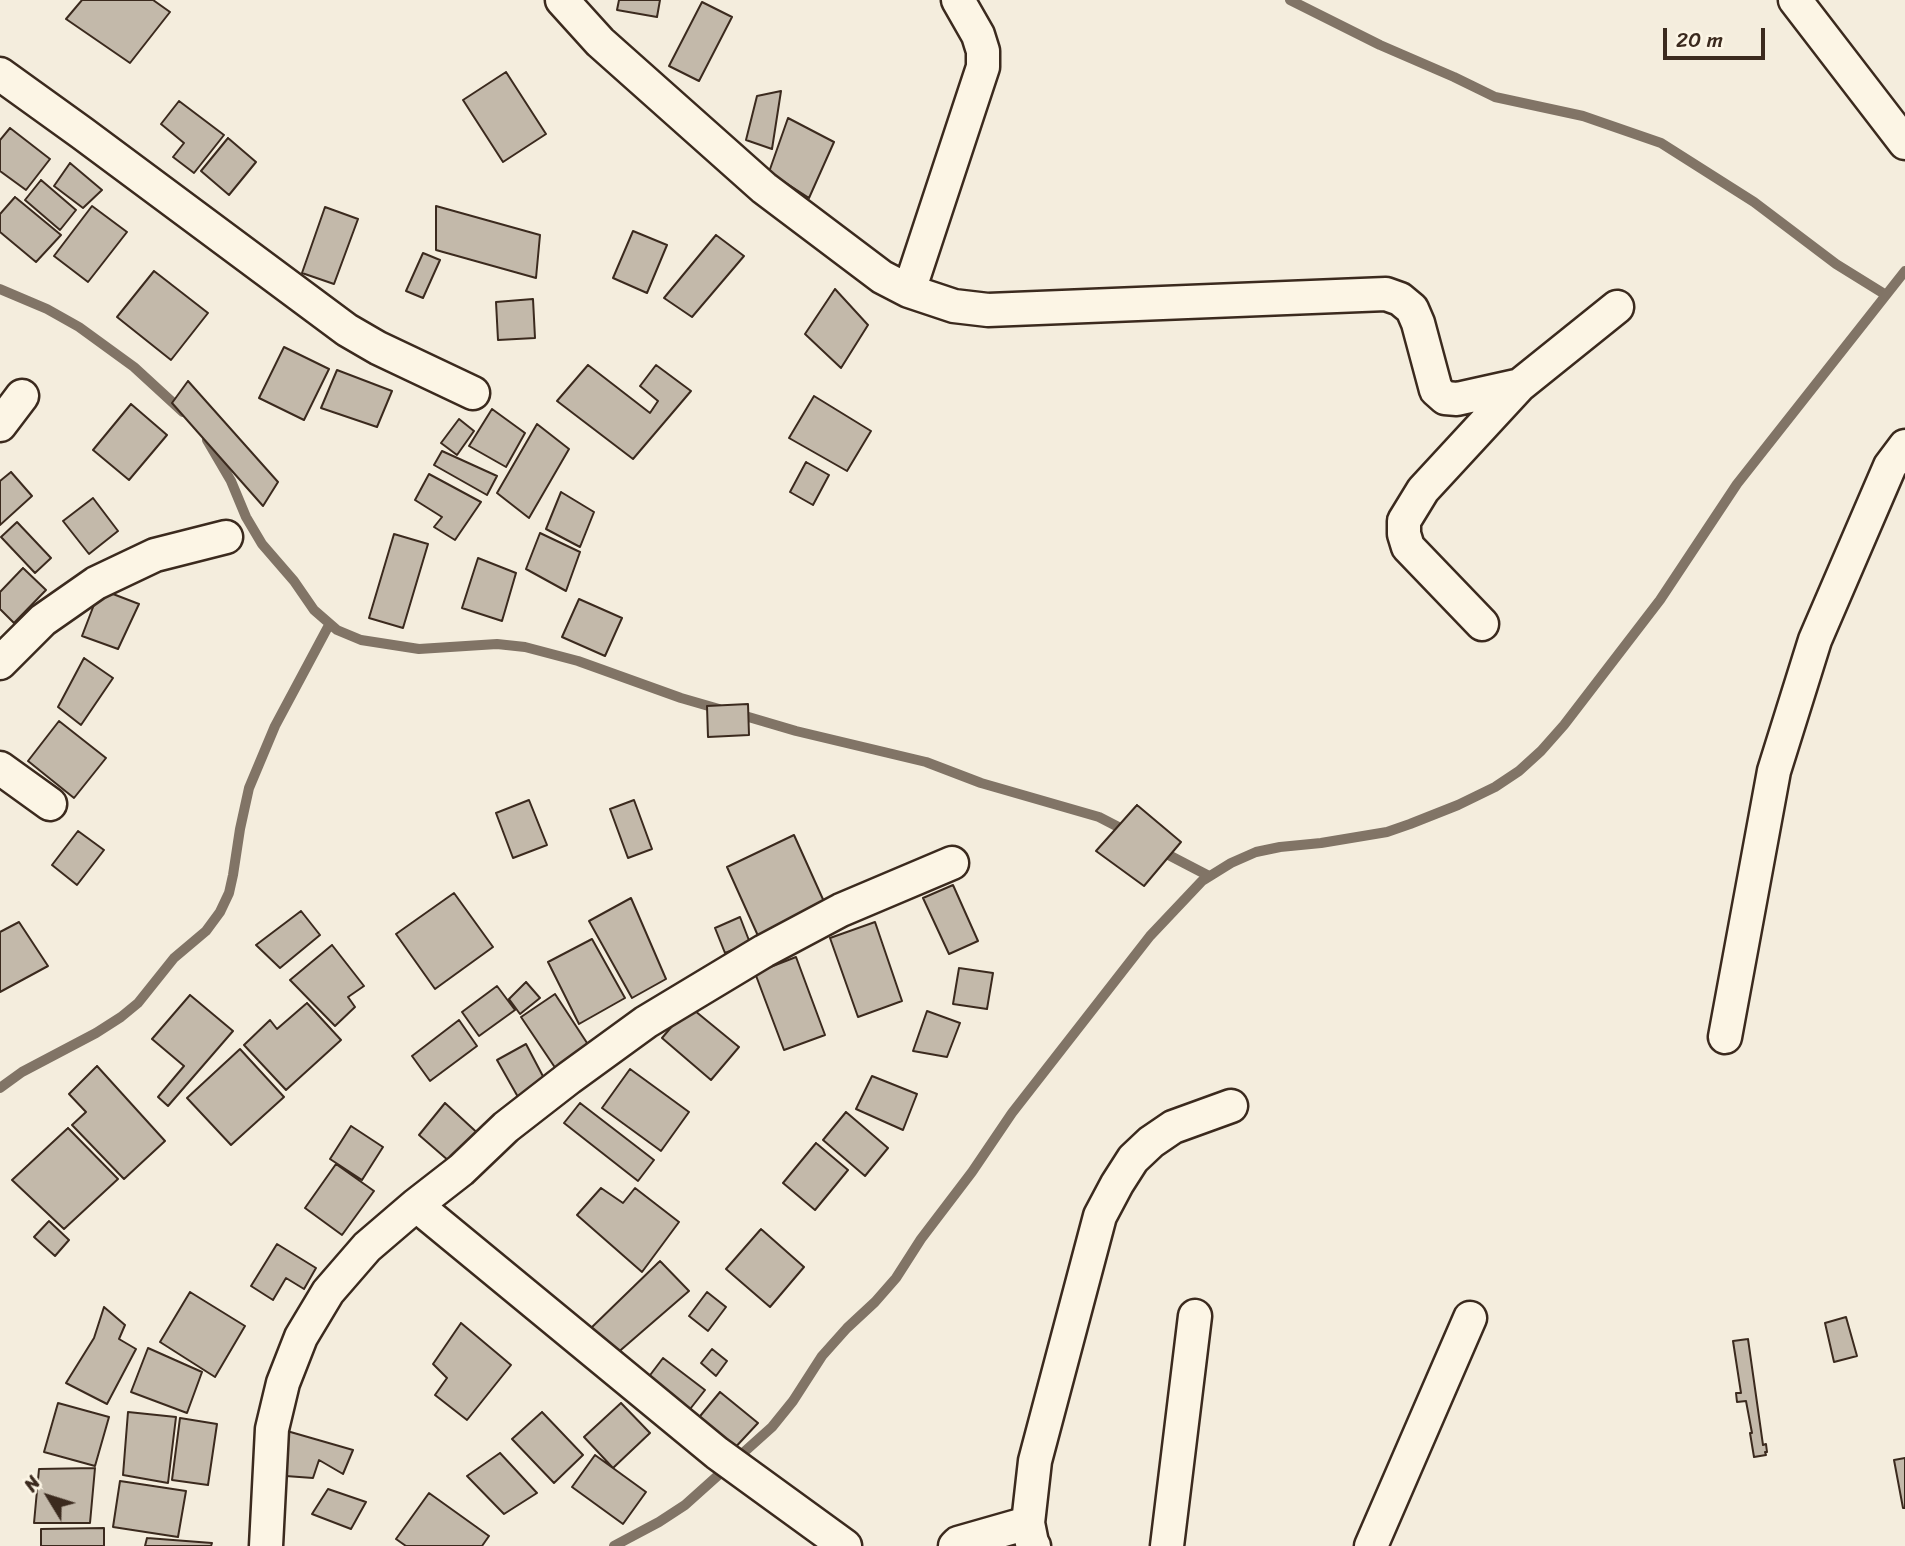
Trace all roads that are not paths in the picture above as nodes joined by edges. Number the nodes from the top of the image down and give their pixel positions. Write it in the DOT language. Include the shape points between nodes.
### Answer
graph roads {
  1 [pos="562,0"];
  2 [pos="958,0"];
  3 [pos="1795,0"];
  4 [pos="0,74"];
  5 [pos="1905,143"];
  6 [pos="909,291"];
  7 [pos="1617,307"];
  8 [pos="1520,385"];
  9 [pos="473,393"];
  10 [pos="22,396"];
  11 [pos="0,425"];
  12 [pos="1905,446"];
  13 [pos="226,537"];
  14 [pos="1482,624"];
  15 [pos="0,663"];
  16 [pos="0,768"];
  17 [pos="50,804"];
  18 [pos="951,863"];
  19 [pos="1725,1037"];
  20 [pos="1231,1106"];
  21 [pos="416,1205"];
  22 [pos="1195,1317"];
  23 [pos="1470,1318"];
  24 [pos="1031,1534"];
  25 [pos="956,1545"];
  26 [pos="266,1546"];
  27 [pos="845,1546"];
  28 [pos="1167,1546"];
  29 [pos="1371,1546"];
  1 -- 6 [label="street" via="600,42 764,188 883,278"];
  2 -- 6 [label="street" via="984,51 982,66"];
  3 -- 5 [label="street"];
  4 -- 9 [label="street" via="347,330"];
  6 -- 8 [label="street" via="954,306 988,310 1386,294 1412,309 1436,390 1446,398"];
  7 -- 8 [label="street"];
  8 -- 14 [label="street" via="1423,490 1404,521 1408,547"];
  10 -- 11 [label="street"];
  12 -- 19 [label="street" via="1890,467 1815,640 1774,771"];
  13 -- 15 [label="street" via="155,555 96,583 43,620"];
  16 -- 17 [label="street"];
  18 -- 21 [label="street" via="841,909 646,1022 506,1127"];
  20 -- 24 [label="street" via="1173,1127 1152,1142 1133,1159 1100,1216 1035,1461"];
  21 -- 26 [label="street" via="367,1247 328,1292 301,1337 272,1429"];
  21 -- 27 [label="street" via="716,1454"];
  22 -- 28 [label="street"];
  23 -- 29 [label="street"];
  24 -- 25 [label="street"];
}
